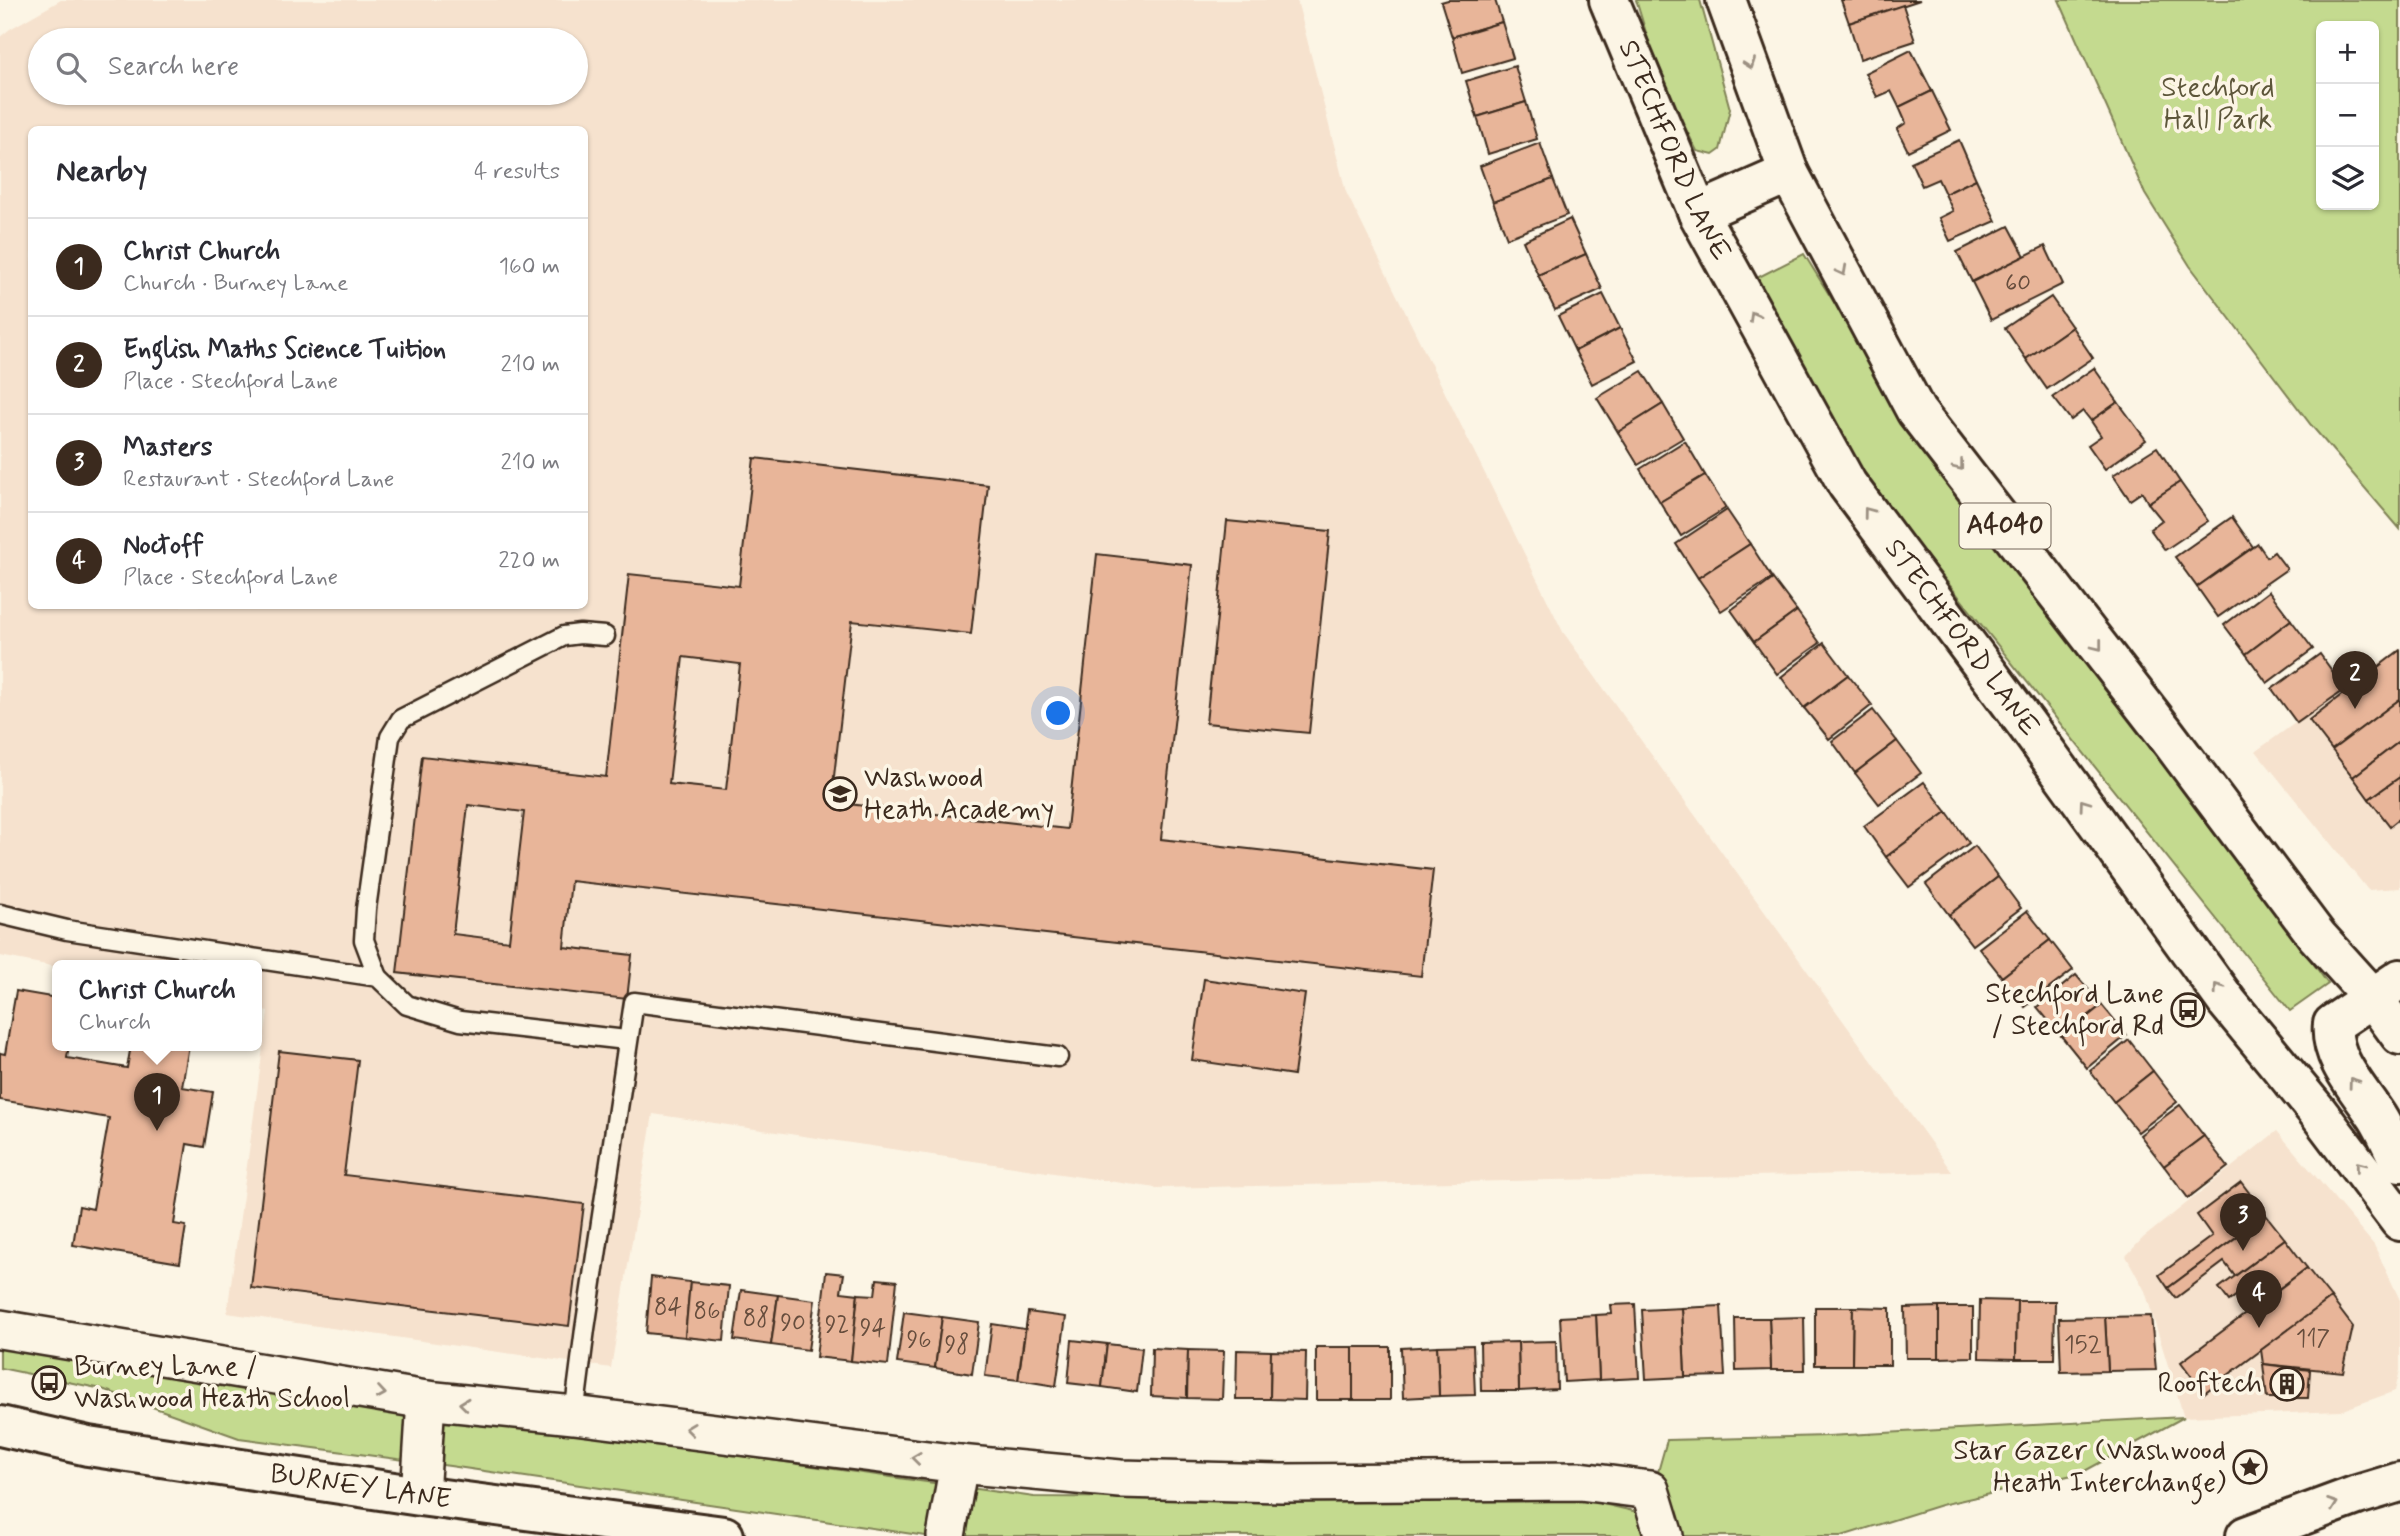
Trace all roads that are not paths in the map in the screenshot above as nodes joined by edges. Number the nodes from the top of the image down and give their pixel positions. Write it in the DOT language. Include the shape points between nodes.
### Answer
graph roads {
  1 [pos="1609,0"];
  2 [pos="1726,0"];
  3 [pos="1790,173"];
  4 [pos="1698,214"];
  5 [pos="605,636"];
  6 [pos="0,914"];
  7 [pos="378,977"];
  8 [pos="2387,989"];
  9 [pos="2400,1035"];
  10 [pos="626,1040"];
  11 [pos="1058,1057"];
  12 [pos="2400,1162"];
  13 [pos="2400,1221"];
  14 [pos="0,1329"];
  15 [pos="426,1400"];
  16 [pos="574,1415"];
  17 [pos="0,1426"];
  18 [pos="959,1464"];
  19 [pos="2400,1482"];
  20 [pos="420,1496"];
  21 [pos="724,1536"];
  22 [pos="946,1536"];
  23 [pos="1664,1536"];
  24 [pos="2246,1536"];
  1 -- 4 [label="main road, STECHFORD LANE"];
  2 -- 3 [label="main road, A4040, one-way"];
  3 -- 4 [label="main road"];
  3 -- 8 [label="main road, A4040, one-way" via="1916,411 2317,936"];
  13 -- 4 [label="main road, STECHFORD LANE, one-way" via="2227,1002 1847,484"];
  5 -- 7 [label="lane" via="564,636 401,719 390,737 366,909 364,940"];
  6 -- 7 [label="lane" via="67,930"];
  7 -- 10 [label="lane" via="407,1005 460,1021"];
  8 -- 9 [label="main road, A4040"];
  12 -- 8 [label="main road, one-way" via="2378,1119 2346,1074 2332,1032 2333,1024"];
  10 -- 11 [label="lane" via="634,1002"];
  10 -- 16 [label="lane"];
  14 -- 15 [label="street, one-way"];
  16 -- 15 [label="street, one-way"];
  15 -- 20 [label="street"];
  18 -- 16 [label="street, one-way"];
  17 -- 20 [label="main road, BURNEY LANE" via="88,1446"];
  18 -- 22 [label="street"];
  18 -- 23 [label="street" via="1119,1479 1254,1483 1580,1481 1650,1490"];
  24 -- 19 [label="main road, one-way"];
  20 -- 21 [label="main road, BURNEY LANE"];
}
